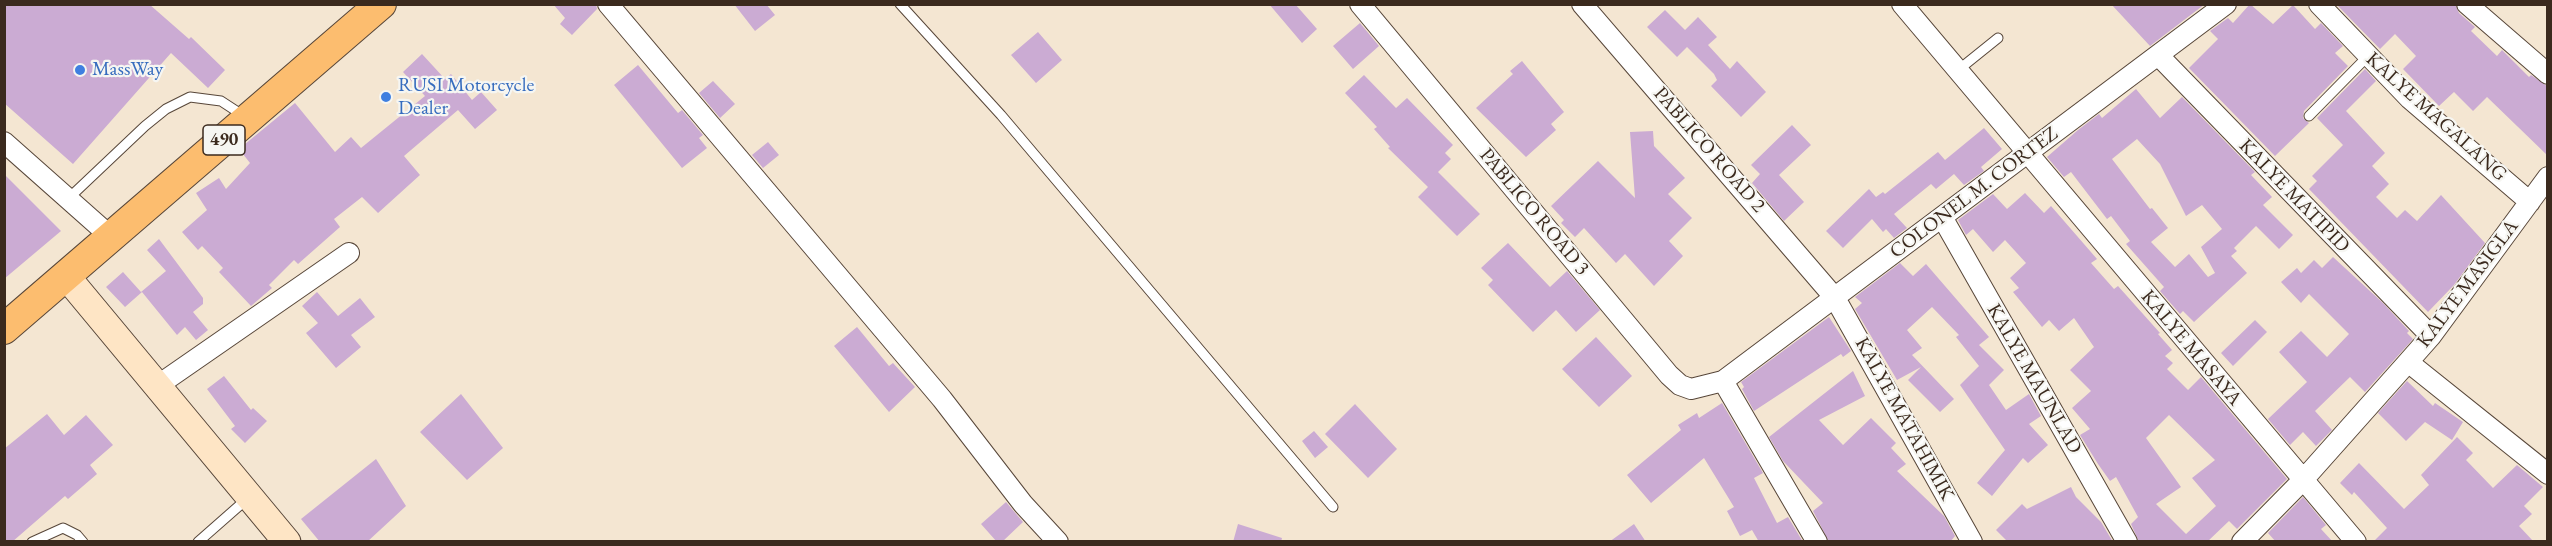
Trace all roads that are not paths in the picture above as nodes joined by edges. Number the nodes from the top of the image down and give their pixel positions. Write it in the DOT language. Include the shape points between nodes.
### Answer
graph roads {
  1 [pos="381,4"];
  2 [pos="608,4"];
  3 [pos="900,4"];
  4 [pos="1360,4"];
  5 [pos="1582,4"];
  6 [pos="1902,4"];
  7 [pos="2226,4"];
  8 [pos="2319,4"];
  9 [pos="2467,4"];
  10 [pos="1998,38"];
  11 [pos="2158,55"];
  12 [pos="2368,56"];
  13 [pos="1957,71"];
  14 [pos="2547,74"];
  15 [pos="2309,116"];
  16 [pos="249,119"];
  17 [pos="4,142"];
  18 [pos="2026,154"];
  19 [pos="2547,177"];
  20 [pos="70,197"];
  21 [pos="2530,202"];
  22 [pos="1942,217"];
  23 [pos="110,236"];
  24 [pos="349,253"];
  25 [pos="66,276"];
  26 [pos="1835,298"];
  27 [pos="4,329"];
  28 [pos="2431,336"];
  29 [pos="2408,362"];
  30 [pos="1723,381"];
  31 [pos="157,386"];
  32 [pos="2547,474"];
  33 [pos="2303,480"];
  34 [pos="250,497"];
  35 [pos="1333,507"];
  36 [pos="32,542"];
  37 [pos="83,542"];
  38 [pos="198,542"];
  39 [pos="288,542"];
  40 [pos="1058,542"];
  41 [pos="1817,542"];
  42 [pos="1971,542"];
  43 [pos="2127,542"];
  44 [pos="2242,542"];
  45 [pos="2356,542"];
  1 -- 16 [label="main road, 490"];
  2 -- 40 [label="street"];
  3 -- 35 [label="lane" via="1001,115"];
  4 -- 30 [label="street, PABLICO ROAD 3" via="1669,375 1680,385 1691,388"];
  5 -- 26 [label="street, PABLICO ROAD 2"];
  6 -- 13 [label="street, KALYE MASAYA"];
  7 -- 11 [label="street, COLONEL M. CORTEZ"];
  8 -- 12 [label="street, KALYE MAGALANG"];
  9 -- 14 [label="street"];
  10 -- 13 [label="lane"];
  11 -- 18 [label="street, COLONEL M. CORTEZ"];
  11 -- 28 [label="street, KALYE MATIPID"];
  12 -- 15 [label="lane"];
  12 -- 21 [label="street, KALYE MAGALANG" via="2410,99"];
  13 -- 18 [label="street, KALYE MASAYA"];
  16 -- 20 [label="lane" via="221,101 190,97 166,108"];
  16 -- 23 [label="main road, 490"];
  17 -- 20 [label="street"];
  18 -- 22 [label="street, COLONEL M. CORTEZ"];
  18 -- 33 [label="street, KALYE MASAYA"];
  19 -- 21 [label="street, KALYE MASIGLA"];
  20 -- 23 [label="street"];
  21 -- 28 [label="street, KALYE MASIGLA"];
  22 -- 26 [label="street, COLONEL M. CORTEZ"];
  22 -- 43 [label="street, KALYE MAUNLAD"];
  23 -- 25 [label="main road, 490"];
  24 -- 31 [label="street"];
  25 -- 27 [label="main road, 490"];
  25 -- 31 [label="street"];
  26 -- 30 [label="street, COLONEL M. CORTEZ"];
  26 -- 42 [label="street, KALYE MATAHIMIK"];
  28 -- 29 [label="street, KALYE MASIGLA"];
  29 -- 32 [label="street, KALYE MASIGLA"];
  29 -- 33 [label="street"];
  30 -- 41 [label="street"];
  31 -- 34 [label="street"];
  33 -- 44 [label="street"];
  33 -- 45 [label="street, KALYE MASAYA"];
  34 -- 38 [label="lane"];
  34 -- 39 [label="street"];
  36 -- 37 [label="lane" via="63,528"];
}
